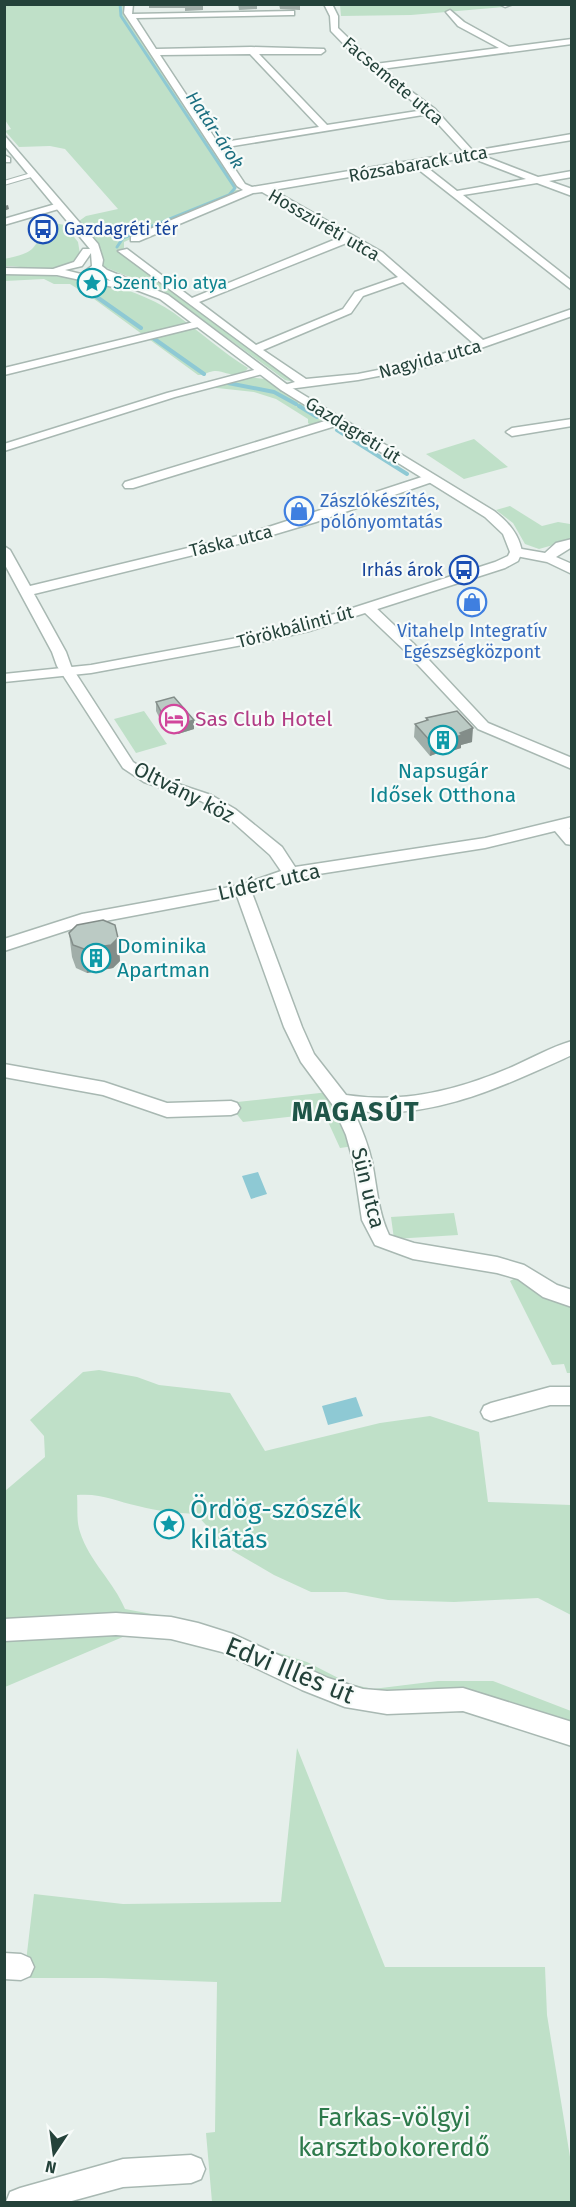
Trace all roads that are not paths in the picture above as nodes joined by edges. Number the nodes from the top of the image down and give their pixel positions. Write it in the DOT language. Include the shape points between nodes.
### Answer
graph roads {
  1 [pos="129,4"];
  2 [pos="328,4"];
  3 [pos="450,12"];
  4 [pos="291,13"];
  5 [pos="130,16"];
  6 [pos="572,41"];
  7 [pos="507,49"];
  8 [pos="251,50"];
  9 [pos="321,51"];
  10 [pos="154,52"];
  11 [pos="373,67"];
  12 [pos="432,111"];
  13 [pos="325,128"];
  14 [pos="572,137"];
  15 [pos="4,138"];
  16 [pos="215,146"];
  17 [pos="472,155"];
  18 [pos="417,164"];
  19 [pos="572,174"];
  20 [pos="34,175"];
  21 [pos="537,180"];
  22 [pos="4,183"];
  23 [pos="264,189"];
  24 [pos="251,190"];
  25 [pos="572,193"];
  26 [pos="454,194"];
  27 [pos="59,206"];
  28 [pos="4,222"];
  29 [pos="351,237"];
  30 [pos="135,239"];
  31 [pos="87,245"];
  32 [pos="123,251"];
  33 [pos="4,269"];
  34 [pos="58,269"];
  35 [pos="87,272"];
  36 [pos="405,278"];
  37 [pos="572,287"];
  38 [pos="193,301"];
  39 [pos="181,311"];
  40 [pos="572,312"];
  41 [pos="198,324"];
  42 [pos="482,345"];
  43 [pos="255,349"];
  44 [pos="262,371"];
  45 [pos="4,372"];
  46 [pos="304,383"];
  47 [pos="285,388"];
  48 [pos="338,421"];
  49 [pos="572,422"];
  50 [pos="512,432"];
  51 [pos="4,448"];
  52 [pos="431,478"];
  53 [pos="129,485"];
  54 [pos="572,543"];
  55 [pos="516,552"];
  56 [pos="6,553"];
  57 [pos="548,556"];
  58 [pos="572,570"];
  59 [pos="28,591"];
  60 [pos="368,608"];
  61 [pos="67,671"];
  62 [pos="4,678"];
  63 [pos="572,764"];
  64 [pos="565,824"];
  65 [pos="572,840"];
  66 [pos="291,873"];
  67 [pos="243,890"];
  68 [pos="4,945"];
  69 [pos="572,1047"];
  70 [pos="5,1074"];
  71 [pos="340,1101"];
  72 [pos="231,1108"];
  73 [pos="572,1299"];
  74 [pos="572,1396"];
  75 [pos="492,1412"];
  76 [pos="4,1630"];
  77 [pos="572,1734"];
  78 [pos="191,2169"];
  79 [pos="20,2202"];
  1 -- 5 [label="street, Hosszúréti utca"];
  2 -- 11 [label="street, Facsemete utca" via="335,31"];
  3 -- 7 [label="street" via="461,24"];
  4 -- 5 [label="street"];
  5 -- 10 [label="street, Hosszúréti utca"];
  6 -- 7 [label="street"];
  7 -- 11 [label="street"];
  8 -- 9 [label="street"];
  8 -- 10 [label="street"];
  8 -- 13 [label="street"];
  10 -- 16 [label="street, Hosszúréti utca"];
  11 -- 12 [label="street, Facsemete utca"];
  12 -- 13 [label="street"];
  12 -- 17 [label="street, Facsemete utca"];
  13 -- 16 [label="street"];
  14 -- 17 [label="street, Rózsabarack utca"];
  15 -- 20 [label="street"];
  16 -- 24 [label="street, Hosszúréti utca" via="242,186"];
  17 -- 18 [label="street, Rózsabarack utca"];
  17 -- 21 [label="street, Facsemete utca"];
  18 -- 23 [label="street, Rózsabarack utca"];
  18 -- 26 [label="street"];
  19 -- 21 [label="street, Facsemete utca"];
  20 -- 22 [label="street"];
  20 -- 27 [label="street"];
  21 -- 25 [label="street, Facsemete utca"];
  21 -- 26 [label="street, Facsemete utca"];
  23 -- 24 [label="street, Hosszúréti utca"];
  23 -- 29 [label="street, Hosszúréti utca"];
  24 -- 30 [label="street"];
  26 -- 37 [label="street"];
  27 -- 28 [label="street"];
  27 -- 31 [label="street"];
  29 -- 36 [label="street, Hosszúréti utca"];
  29 -- 38 [label="street"];
  31 -- 34 [label="street" via="78,264"];
  31 -- 35 [label="street"];
  31 -- 35 [label="street" via="97,252"];
  32 -- 38 [label="street, Gazdagréti út"];
  33 -- 34 [label="street"];
  33 -- 35 [label="street"];
  34 -- 35 [label="street"];
  35 -- 39 [label="street, Gazdagréti út"];
  35 -- 39 [label="street, Gazdagréti út" via="134,284 164,297"];
  36 -- 42 [label="street, Hosszúréti utca"];
  36 -- 43 [label="street" via="359,294 347,310"];
  38 -- 43 [label="street, Gazdagréti út"];
  39 -- 41 [label="street, Gazdagréti út"];
  40 -- 42 [label="street, Nagyida utca"];
  41 -- 44 [label="street, Gazdagréti út"];
  41 -- 45 [label="street"];
  42 -- 46 [label="street, Nagyida utca" via="406,368"];
  43 -- 46 [label="street, Gazdagréti út"];
  44 -- 47 [label="street, Gazdagréti út"];
  44 -- 51 [label="street" via="171,395"];
  46 -- 47 [label="street, Nagyida utca"];
  47 -- 48 [label="street, Gazdagréti út"];
  48 -- 52 [label="street, Gazdagréti út"];
  48 -- 53 [label="street"];
  49 -- 50 [label="street"];
  52 -- 55 [label="street, Gazdagréti út" via="499,521"];
  52 -- 59 [label="street, Táska utca" via="262,533"];
  54 -- 57 [label="street"];
  55 -- 57 [label="street"];
  55 -- 60 [label="street, Törökbálinti út" via="500,565"];
  56 -- 59 [label="street, Oltvány köz"];
  57 -- 58 [label="street"];
  59 -- 61 [label="street, Oltvány köz"];
  60 -- 61 [label="street, Törökbálinti út" via="270,636"];
  60 -- 63 [label="street" via="483,726"];
  61 -- 62 [label="street, Törökbálinti út"];
  61 -- 66 [label="street, Oltvány köz" via="128,765 149,779 206,798 230,812 276,851"];
  64 -- 65 [label="street"];
  64 -- 66 [label="street, Lidérc utca" via="456,848"];
  66 -- 67 [label="street, Lidérc utca"];
  67 -- 68 [label="street, Lidérc utca" via="82,920"];
  67 -- 71 [label="street, Sün utca" via="293,1027 307,1057"];
  69 -- 71 [label="street" via="441,1100 388,1106"];
  70 -- 72 [label="street" via="104,1089 167,1110"];
  71 -- 73 [label="street, Sün utca" via="355,1136 372,1220 382,1240 413,1251 524,1273 550,1291"];
  74 -- 75 [label="street" via="550,1396"];
  76 -- 77 [label="street, Edvi Illés út" via="99,1623 151,1625 223,1641 332,1692 366,1700 460,1699"];
  78 -- 79 [label="street" via="123,2173"];
}
